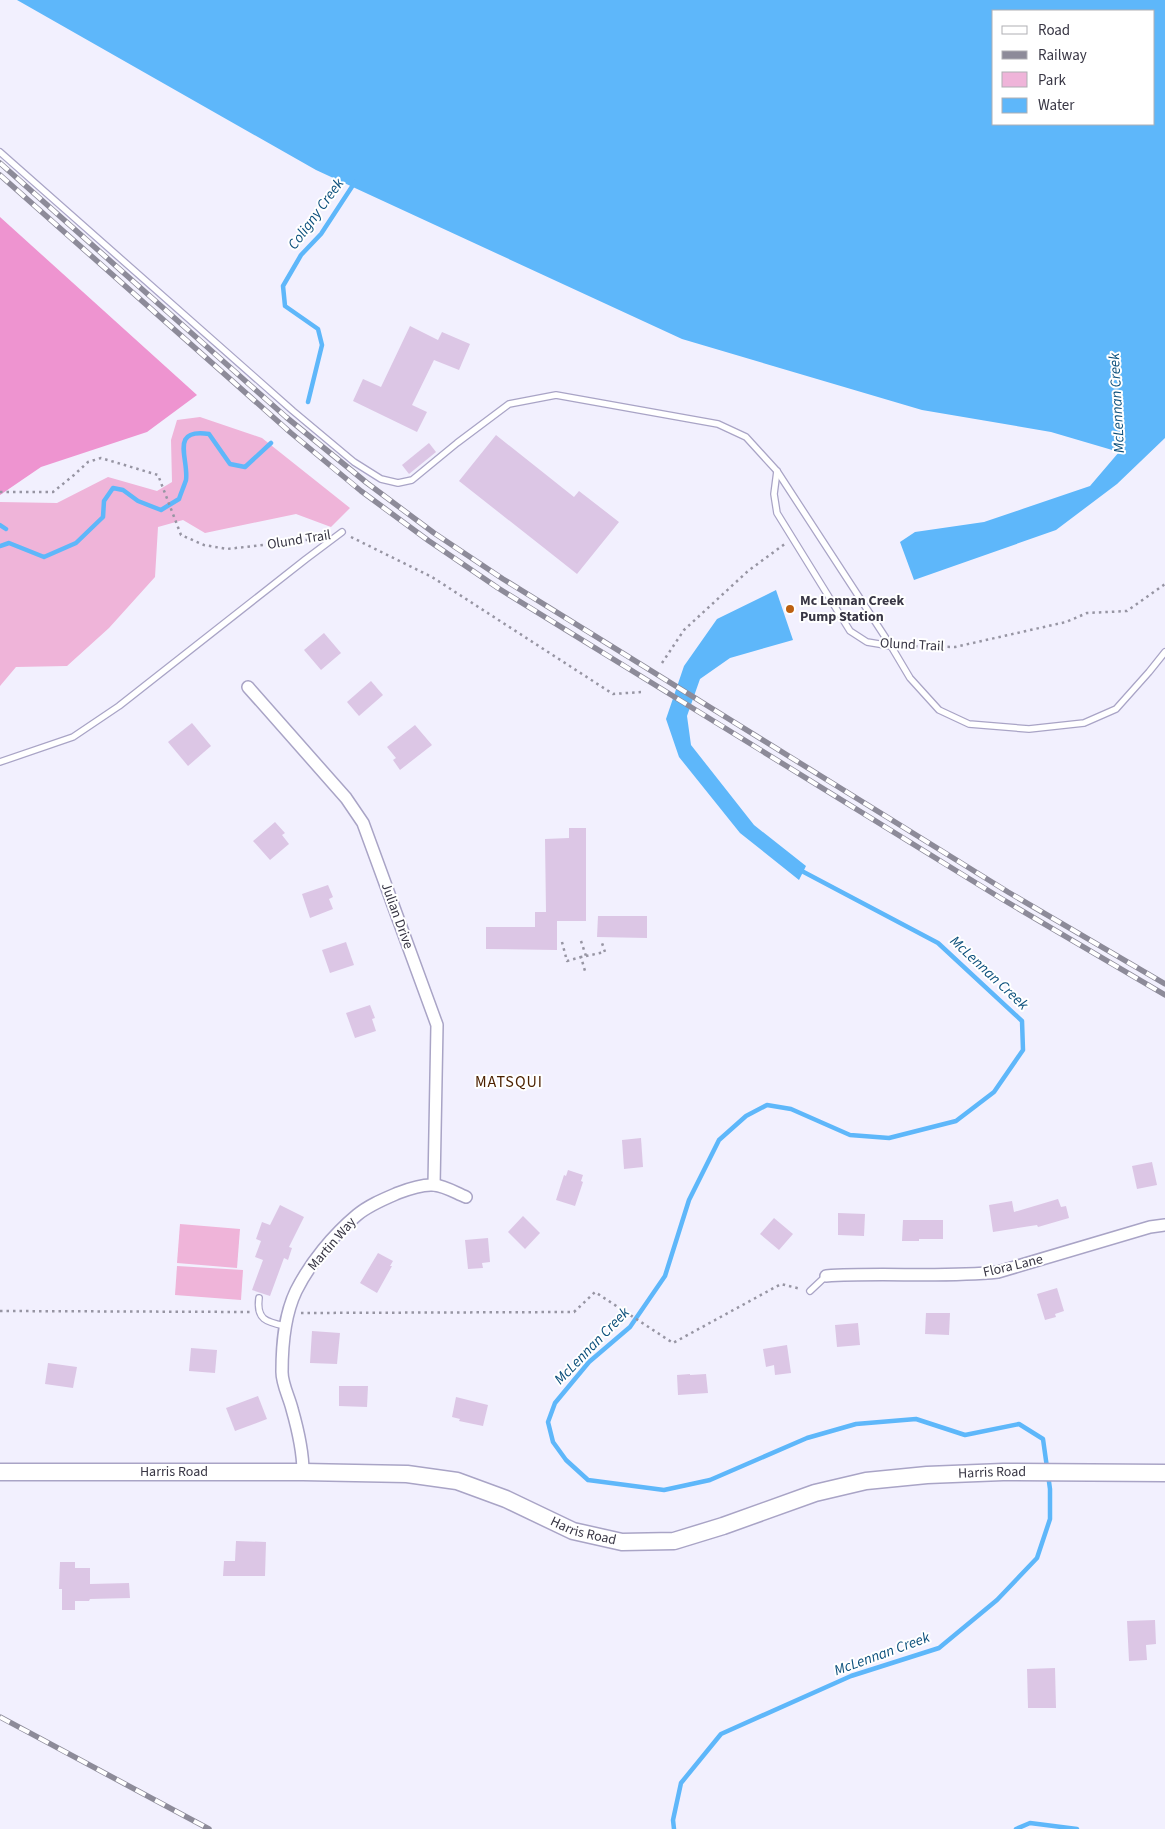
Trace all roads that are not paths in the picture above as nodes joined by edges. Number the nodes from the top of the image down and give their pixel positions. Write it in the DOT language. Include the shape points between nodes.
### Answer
graph roads {
  1 [pos="0,152"];
  2 [pos="777,471"];
  3 [pos="342,532"];
  4 [pos="891,646"];
  5 [pos="1165,652"];
  6 [pos="248,687"];
  7 [pos="0,762"];
  8 [pos="434,1185"];
  9 [pos="466,1197"];
  10 [pos="1165,1225"];
  11 [pos="826,1276"];
  12 [pos="810,1291"];
  13 [pos="259,1298"];
  14 [pos="285,1326"];
  15 [pos="0,1472"];
  16 [pos="303,1472"];
  17 [pos="1165,1473"];
  1 -- 2 [label="lane" via="293,411 354,462 381,479 398,484 412,480 509,404 556,395 718,424 746,437"];
  2 -- 4 [label="lane"];
  2 -- 4 [label="lane, Olund Trail" via="774,494 777,513 850,631 867,642"];
  3 -- 7 [label="lane" via="119,706 73,737"];
  4 -- 5 [label="lane" via="910,678 939,710 968,724 1029,729 1084,723 1116,709"];
  6 -- 8 [label="street, Julian Drive" via="346,798 363,822 437,1025"];
  8 -- 9 [label="street, Martin Way"];
  8 -- 14 [label="street, Martin Way" via="408,1189 358,1214 320,1253 296,1292"];
  10 -- 11 [label="street, Flora Lane" via="998,1272"];
  11 -- 12 [label="lane"];
  13 -- 14 [label="lane" via="258,1313 261,1317"];
  14 -- 16 [label="street, Martin Way" via="281,1375 303,1452"];
  15 -- 16 [label="street, Harris Road"];
  16 -- 17 [label="street, Harris Road" via="407,1474 457,1481 573,1530 622,1542 674,1541 815,1493 866,1481 1003,1472"];
}
